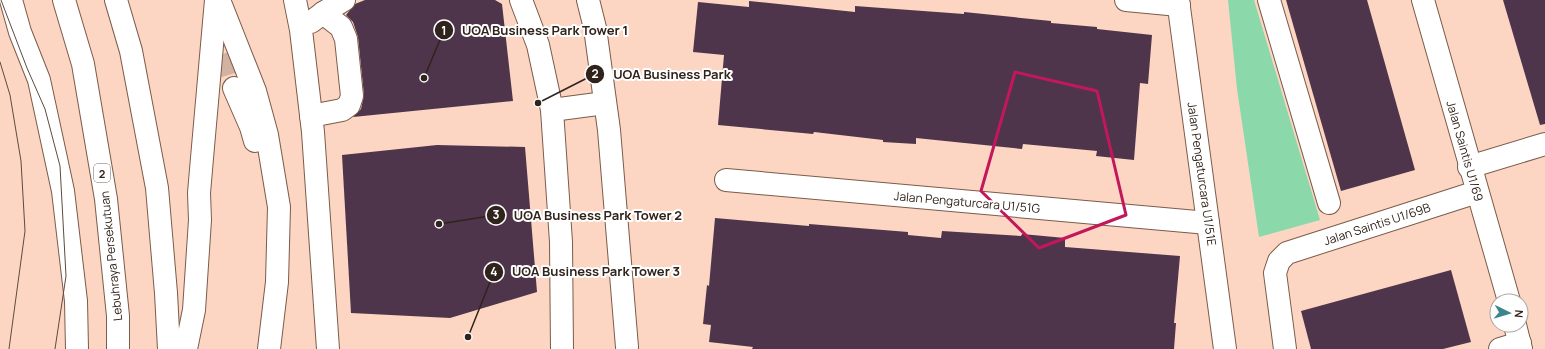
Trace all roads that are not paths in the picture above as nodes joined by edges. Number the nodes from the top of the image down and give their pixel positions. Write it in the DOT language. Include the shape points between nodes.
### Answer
graph roads {
  1 [pos="11,0"];
  2 [pos="64,0"];
  3 [pos="116,0"];
  4 [pos="217,0"];
  5 [pos="295,0"];
  6 [pos="344,0"];
  7 [pos="521,0"];
  8 [pos="588,0"];
  9 [pos="1126,0"];
  10 [pos="1269,0"];
  11 [pos="1423,0"];
  12 [pos="1178,3"];
  13 [pos="322,13"];
  14 [pos="301,30"];
  15 [pos="234,88"];
  16 [pos="605,103"];
  17 [pos="552,110"];
  18 [pos="311,116"];
  19 [pos="1545,144"];
  20 [pos="1470,167"];
  21 [pos="726,180"];
  22 [pos="1477,192"];
  23 [pos="1329,203"];
  24 [pos="1208,223"];
  25 [pos="1507,293"];
  26 [pos="632,348"];
  27 [pos="77,349"];
  28 [pos="118,349"];
  29 [pos="169,349"];
  30 [pos="186,349"];
  31 [pos="255,349"];
  32 [pos="269,349"];
  33 [pos="328,349"];
  34 [pos="562,349"];
  35 [pos="1225,349"];
  36 [pos="1285,349"];
  1 -- 27 [label="main road" via="20,32 39,80 63,191 76,301"];
  2 -- 28 [label="main road, Lebuhraya Persekutuan / 2" via="83,64 106,199 118,316"];
  3 -- 29 [label="main road" via="131,51 157,188"];
  4 -- 30 [label="main road" via="201,165 194,310"];
  4 -- 32 [label="main road" via="255,91 267,135 279,207 277,282"];
  5 -- 14 [label="main road"];
  6 -- 13 [label="main road"];
  7 -- 17 [label="main road" via="538,45"];
  8 -- 16 [label="main road" via="595,28"];
  9 -- 12 [label="main road"];
  10 -- 23 [label="main road"];
  11 -- 20 [label="main road, Jalan Saintis U1/69"];
  12 -- 24 [label="main road, Jalan Pengaturcara U1/51E"];
  13 -- 14 [label="main road"];
  13 -- 18 [label="main road" via="341,27 346,39 352,96 349,105 342,110"];
  14 -- 18 [label="main road"];
  15 -- 31 [label="main road" via="251,126 261,163 268,213 267,261"];
  16 -- 17 [label="main road"];
  16 -- 26 [label="main road"];
  17 -- 34 [label="main road" via="561,242"];
  18 -- 33 [label="main road"];
  19 -- 20 [label="main road"];
  20 -- 22 [label="main road, Jalan Saintis U1/69"];
  21 -- 24 [label="main road, Jalan Pengaturcara U1/51G"];
  22 -- 25 [label="main road, Jalan Saintis U1/69"];
  22 -- 36 [label="main road, Jalan Saintis U1/69B" via="1287,253 1279,261 1275,273"];
  24 -- 35 [label="main road, Jalan Pengaturcara U1/51E"];
}
